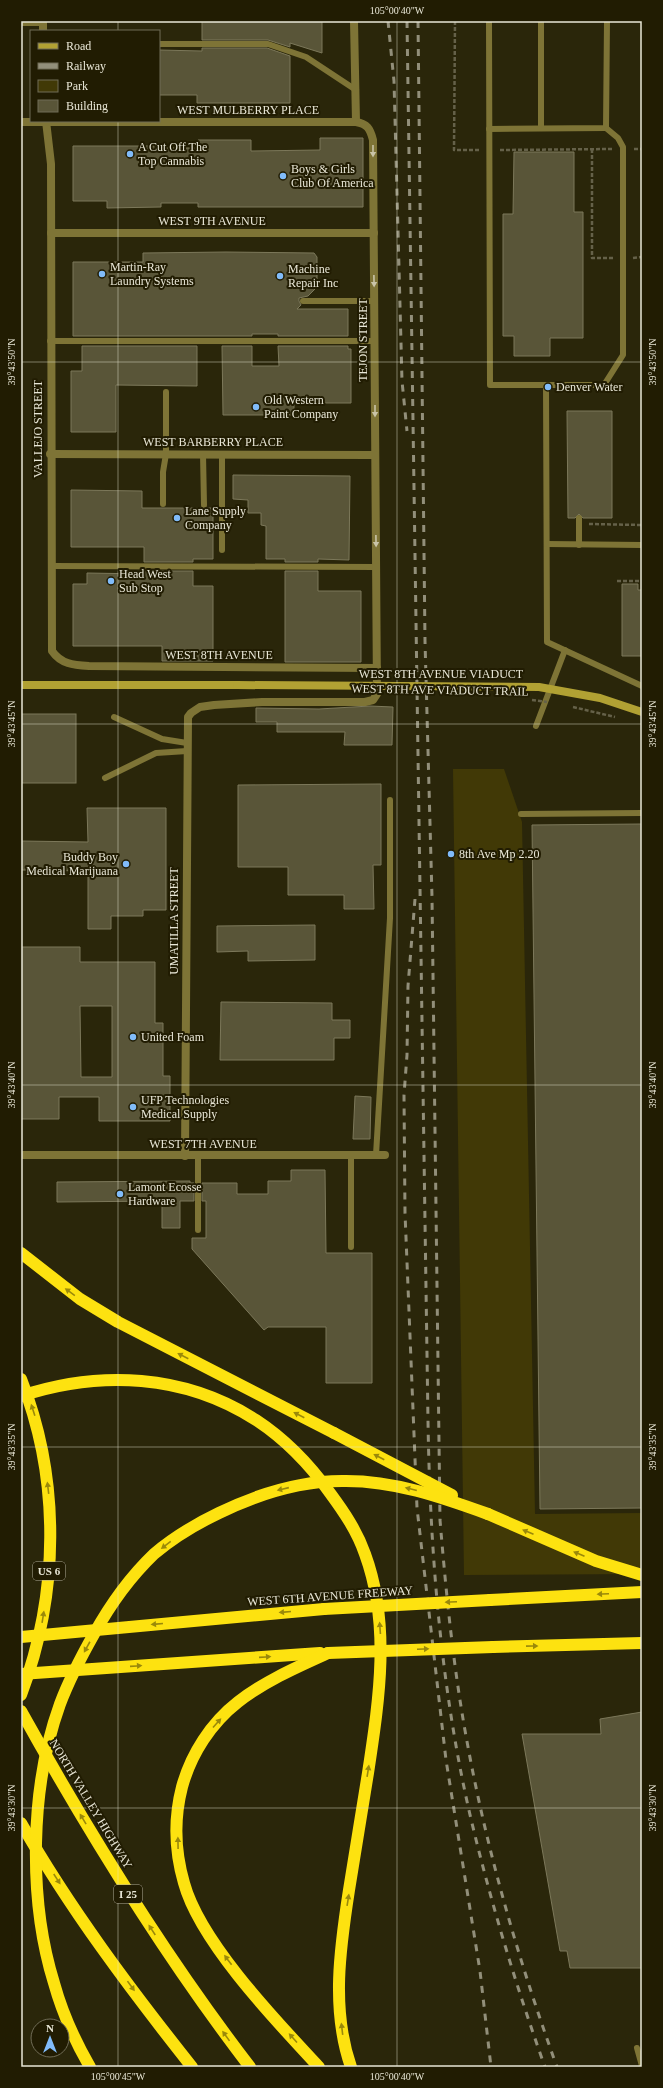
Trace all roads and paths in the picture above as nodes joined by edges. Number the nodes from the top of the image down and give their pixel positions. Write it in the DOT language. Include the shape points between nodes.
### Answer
graph roads {
  1 [pos="354,21"];
  2 [pos="454,21"];
  3 [pos="489,21"];
  4 [pos="541,21"];
  5 [pos="607,21"];
  6 [pos="21,23"];
  7 [pos="43,25"];
  8 [pos="160,44"];
  9 [pos="356,90"];
  10 [pos="21,122"];
  11 [pos="46,122"];
  12 [pos="356,122"];
  13 [pos="541,128"];
  14 [pos="606,128"];
  15 [pos="489,129"];
  16 [pos="592,149"];
  17 [pos="623,149"];
  18 [pos="642,149"];
  19 [pos="489,150"];
  20 [pos="51,233"];
  21 [pos="374,233"];
  22 [pos="592,258"];
  23 [pos="303,301"];
  24 [pos="374,301"];
  25 [pos="50,341"];
  26 [pos="375,341"];
  27 [pos="546,385"];
  28 [pos="166,392"];
  29 [pos="50,454"];
  30 [pos="166,454"];
  31 [pos="203,454"];
  32 [pos="222,454"];
  33 [pos="375,455"];
  34 [pos="163,504"];
  35 [pos="204,505"];
  36 [pos="579,521"];
  37 [pos="642,525"];
  38 [pos="547,544"];
  39 [pos="579,545"];
  40 [pos="642,545"];
  41 [pos="222,550"];
  42 [pos="51,566"];
  43 [pos="376,567"];
  44 [pos="617,581"];
  45 [pos="642,581"];
  46 [pos="564,650"];
  47 [pos="62,662"];
  48 [pos="377,668"];
  49 [pos="21,685"];
  50 [pos="642,686"];
  51 [pos="527,699"];
  52 [pos="554,703"];
  53 [pos="214,705"];
  54 [pos="569,706"];
  55 [pos="642,712"];
  56 [pos="114,716"];
  57 [pos="618,718"];
  58 [pos="536,726"];
  59 [pos="187,747"];
  60 [pos="105,778"];
  61 [pos="390,800"];
  62 [pos="642,813"];
  63 [pos="521,814"];
  64 [pos="21,1155"];
  65 [pos="351,1155"];
  66 [pos="376,1155"];
  67 [pos="385,1155"];
  68 [pos="185,1156"];
  69 [pos="198,1156"];
  70 [pos="198,1230"];
  71 [pos="351,1247"];
  72 [pos="21,1253"];
  73 [pos="21,1379"];
  74 [pos="21,1396"];
  75 [pos="488,1514"];
  76 [pos="642,1576"];
  77 [pos="642,1592"];
  78 [pos="21,1637"];
  79 [pos="642,1643"];
  80 [pos="328,1652"];
  81 [pos="21,1674"];
  82 [pos="21,1695"];
  83 [pos="21,1711"];
  84 [pos="21,1823"];
  85 [pos="638,2048"];
  86 [pos="642,2066"];
  87 [pos="90,2067"];
  88 [pos="192,2067"];
  89 [pos="250,2067"];
  90 [pos="319,2067"];
  91 [pos="351,2067"];
  1 -- 9 [label="street"];
  2 -- 19 [label="path" via="454,150"];
  3 -- 15 [label="lane"];
  4 -- 13 [label="lane"];
  5 -- 14 [label="lane"];
  6 -- 7 [label="lane"];
  8 -- 9 [label="lane" via="268,44 306,57"];
  9 -- 12 [label="street"];
  10 -- 11 [label="street, WEST MULBERRY PLACE"];
  11 -- 12 [label="street, WEST MULBERRY PLACE"];
  11 -- 20 [label="street, VALLEJO STREET" via="51,164"];
  12 -- 21 [label="street, TEJON STREET, one-way" via="365,124 371,130 373,140"];
  13 -- 14 [label="lane"];
  13 -- 15 [label="lane"];
  14 -- 17 [label="lane" via="618,138"];
  15 -- 19 [label="lane"];
  16 -- 17 [label="path"];
  16 -- 19 [label="path"];
  16 -- 22 [label="path"];
  17 -- 18 [label="path"];
  17 -- 27 [label="lane" via="623,355 604,385"];
  19 -- 27 [label="lane" via="490,385"];
  20 -- 21 [label="street, WEST 9TH AVENUE"];
  20 -- 25 [label="street, VALLEJO STREET"];
  21 -- 24 [label="street, TEJON STREET, one-way"];
  23 -- 24 [label="lane"];
  24 -- 26 [label="street, TEJON STREET"];
  25 -- 26 [label="lane"];
  25 -- 29 [label="street, VALLEJO STREET"];
  26 -- 33 [label="street, TEJON STREET, one-way"];
  27 -- 38 [label="lane"];
  28 -- 30 [label="lane"];
  29 -- 30 [label="street, WEST BARBERRY PLACE"];
  29 -- 42 [label="street, VALLEJO STREET"];
  30 -- 31 [label="street, WEST BARBERRY PLACE"];
  30 -- 34 [label="lane"];
  31 -- 32 [label="street, WEST BARBERRY PLACE"];
  31 -- 35 [label="lane"];
  32 -- 33 [label="street, WEST BARBERRY PLACE"];
  32 -- 41 [label="lane"];
  33 -- 43 [label="street, TEJON STREET, one-way"];
  36 -- 37 [label="path"];
  36 -- 39 [label="lane"];
  38 -- 39 [label="lane"];
  38 -- 46 [label="lane" via="547,642"];
  39 -- 40 [label="lane"];
  42 -- 43 [label="lane"];
  42 -- 47 [label="street, VALLEJO STREET" via="52,651"];
  43 -- 48 [label="street, TEJON STREET"];
  44 -- 45 [label="path"];
  46 -- 50 [label="lane"];
  46 -- 58 [label="lane"];
  47 -- 48 [label="street, WEST 8TH AVENUE" via="89,666"];
  48 -- 53 [label="street, TEJON STREET" via="377,694 373,700 365,702 262,702"];
  49 -- 55 [label="main road, WEST 8TH AVENUE VIADUCT, bridge" via="539,687 600,698"];
  51 -- 52 [label="path, WEST 8TH AVE VIADUCT TRAIL, bridge"];
  53 -- 59 [label="street, UMATILLA STREET" via="200,707 190,713 187,723"];
  54 -- 57 [label="path, bridge"];
  56 -- 59 [label="lane" via="162,739"];
  59 -- 60 [label="lane" via="156,753"];
  59 -- 68 [label="street, UMATILLA STREET"];
  61 -- 66 [label="lane" via="390,918"];
  62 -- 63 [label="lane"];
  64 -- 68 [label="street, WEST 7TH AVENUE"];
  65 -- 66 [label="street, WEST 7TH AVENUE"];
  65 -- 69 [label="street, WEST 7TH AVENUE"];
  65 -- 71 [label="lane"];
  66 -- 67 [label="street, WEST 7TH AVENUE"];
  68 -- 69 [label="street, WEST 7TH AVENUE"];
  69 -- 70 [label="lane"];
  75 -- 72 [label="highway, one-way, bridge" via="118,1322 80,1299"];
  82 -- 73 [label="highway, US 6, one-way, bridge" via="41,1629 51,1536 50,1502 42,1443"];
  91 -- 74 [label="highway, one-way" via="343,2032 339,1977 347,1907 374,1735 381,1657 381,1628 375,1588 358,1536 327,1488 299,1456 262,1424 212,1396 171,1384 130,1380 98,1380 67,1384"];
  76 -- 75 [label="highway, one-way" via="564,1548"];
  75 -- 87 [label="highway, one-way, bridge" via="435,1496 378,1483 324,1482 280,1490 235,1505 191,1527 154,1555 118,1597 84,1652 60,1705 48,1750 38,1816 38,1889 48,1959 65,2015"];
  77 -- 78 [label="highway, WEST 6TH AVENUE FREEWAY, one-way, bridge" via="324,1609"];
  80 -- 79 [label="highway, one-way, bridge"];
  81 -- 80 [label="highway, one-way"];
  90 -- 80 [label="highway, one-way" via="258,1998 220,1950 200,1919 184,1884 178,1854 177,1824 180,1798 188,1769 211,1730 237,1703 252,1692"];
  89 -- 83 [label="highway, NORTH VALLEY HIGHWAY / I 25, one-way" via="171,1959 131,1898"];
  84 -- 88 [label="highway, one-way" via="93,1934"];
  85 -- 86 [label="lane"];
}
